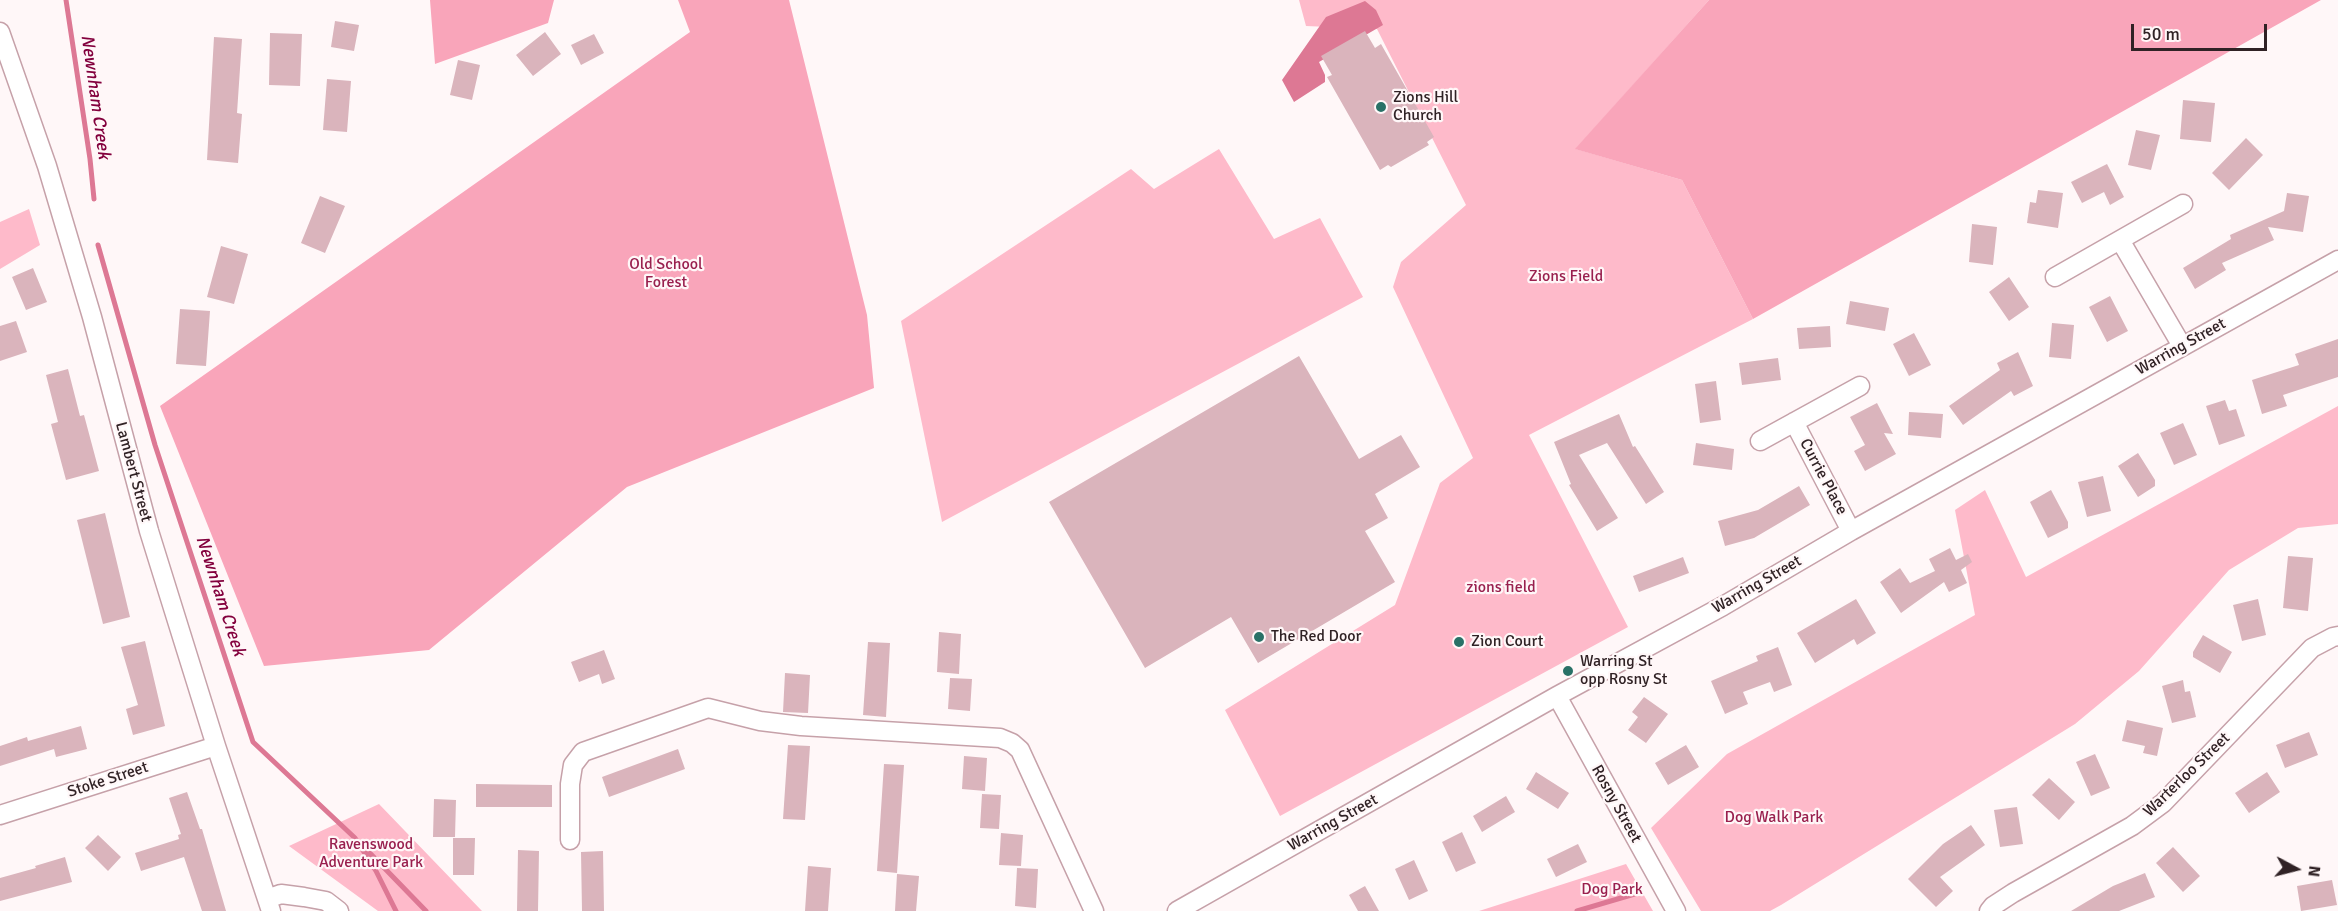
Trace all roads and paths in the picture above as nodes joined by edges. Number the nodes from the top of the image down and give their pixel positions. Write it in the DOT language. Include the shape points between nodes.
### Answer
graph roads {
  1 [pos="0,32"];
  2 [pos="2183,204"];
  3 [pos="2120,240"];
  4 [pos="2338,260"];
  5 [pos="2055,277"];
  6 [pos="2182,346"];
  7 [pos="1860,386"];
  8 [pos="1794,423"];
  9 [pos="1760,441"];
  10 [pos="1851,531"];
  11 [pos="2338,636"];
  12 [pos="1557,696"];
  13 [pos="216,746"];
  14 [pos="0,815"];
  15 [pos="570,840"];
  16 [pos="269,905"];
  17 [pos="339,911"];
  18 [pos="1094,911"];
  19 [pos="1177,911"];
  20 [pos="1676,911"];
  21 [pos="1989,911"];
  1 -- 13 [label="street, Lambert Street" via="47,166 149,531"];
  2 -- 3 [label="street"];
  3 -- 5 [label="street"];
  3 -- 6 [label="street"];
  4 -- 6 [label="street, Warring Street"];
  6 -- 10 [label="street, Warring Street"];
  7 -- 8 [label="street, Currie Place"];
  8 -- 9 [label="street, Currie Place"];
  8 -- 10 [label="street, Currie Place"];
  10 -- 12 [label="street, Warring Street"];
  11 -- 21 [label="street, Warterloo Street" via="2312,648 2163,804 2132,826 2013,892"];
  12 -- 19 [label="street, Warring Street"];
  12 -- 20 [label="street, Rosny Street"];
  13 -- 14 [label="street, Stoke Street"];
  13 -- 16 [label="street, Lambert Street"];
  15 -- 18 [label="street" via="570,784 573,765 583,752 708,708 801,726 1000,738 1020,750"];
  16 -- 17 [label="street" via="281,894 326,901"];
}
